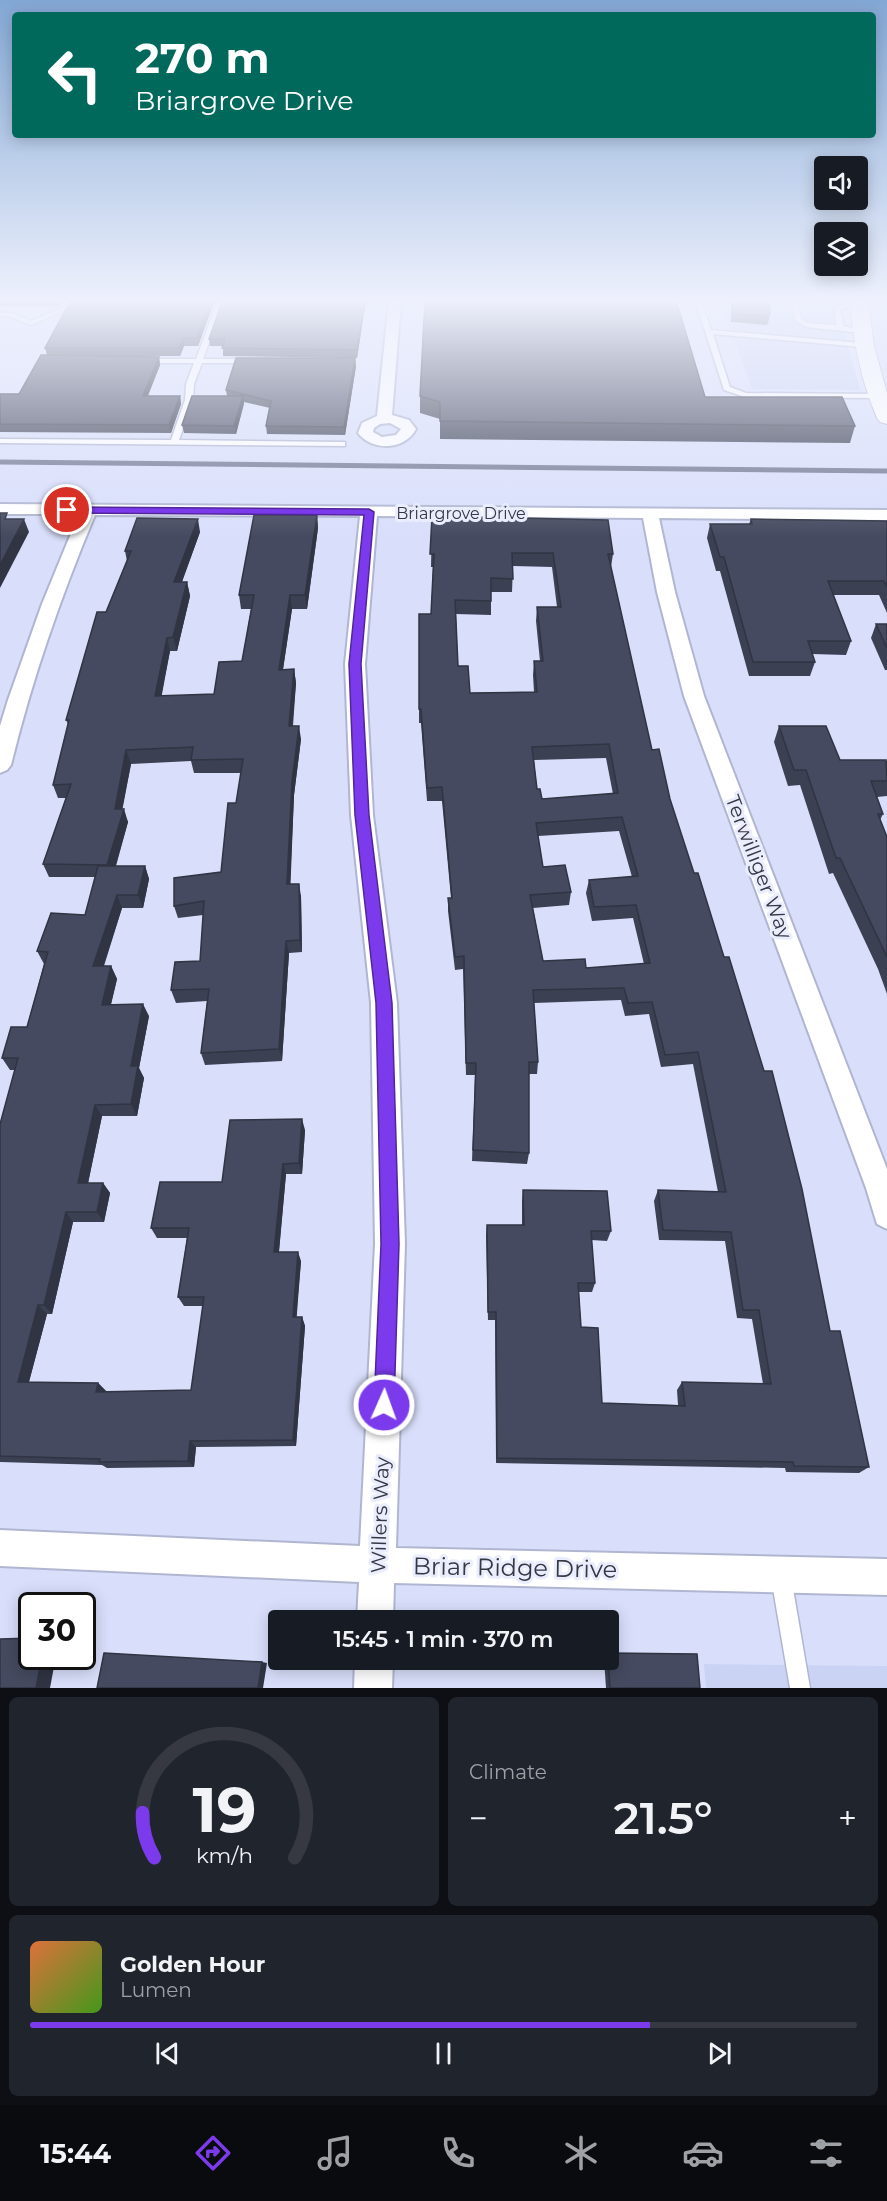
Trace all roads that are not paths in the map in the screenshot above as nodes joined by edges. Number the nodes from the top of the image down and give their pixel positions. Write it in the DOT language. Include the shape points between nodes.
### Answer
graph roads {
  1 [pos="192,379"];
  2 [pos="388,379"];
  3 [pos="724,379"];
  4 [pos="872,379"];
  5 [pos="878,396"];
  6 [pos="887,418"];
  7 [pos="384,419"];
  8 [pos="0,441"];
  9 [pos="174,442"];
  10 [pos="342,444"];
  11 [pos="0,509"];
  12 [pos="89,510"];
  13 [pos="369,512"];
  14 [pos="650,514"];
  15 [pos="887,515"];
  16 [pos="0,765"];
  17 [pos="887,1214"];
  18 [pos="0,1548"];
  19 [pos="378,1565"];
  20 [pos="781,1574"];
  21 [pos="887,1577"];
  22 [pos="376,1610"];
  23 [pos="374,1670"];
  24 [pos="373,1688"];
  25 [pos="800,1688"];
  1 -- 9 [label="lane"];
  2 -- 7 [label="street"];
  3 -- 5 [label="lane" via="727,388 745,395"];
  4 -- 5 [label="main road"];
  5 -- 6 [label="main road"];
  8 -- 9 [label="lane"];
  9 -- 10 [label="lane"];
  11 -- 12 [label="street, Briargrove Drive"];
  12 -- 13 [label="street, Briargrove Drive"];
  12 -- 16 [label="street" via="52,595 12,712"];
  13 -- 14 [label="street, Briargrove Drive"];
  13 -- 19 [label="street, Willers Way" via="355,664 362,815 384,1003 390,1244"];
  14 -- 15 [label="street, Briargrove Drive"];
  14 -- 17 [label="street, Terwilliger Way" via="694,696"];
  18 -- 19 [label="street, Briar Ridge Drive"];
  19 -- 20 [label="street, Briar Ridge Drive"];
  19 -- 22 [label="street, Willers Way"];
  20 -- 21 [label="street, Briar Ridge Drive"];
  20 -- 25 [label="lane"];
  23 -- 24 [label="street"];
}
